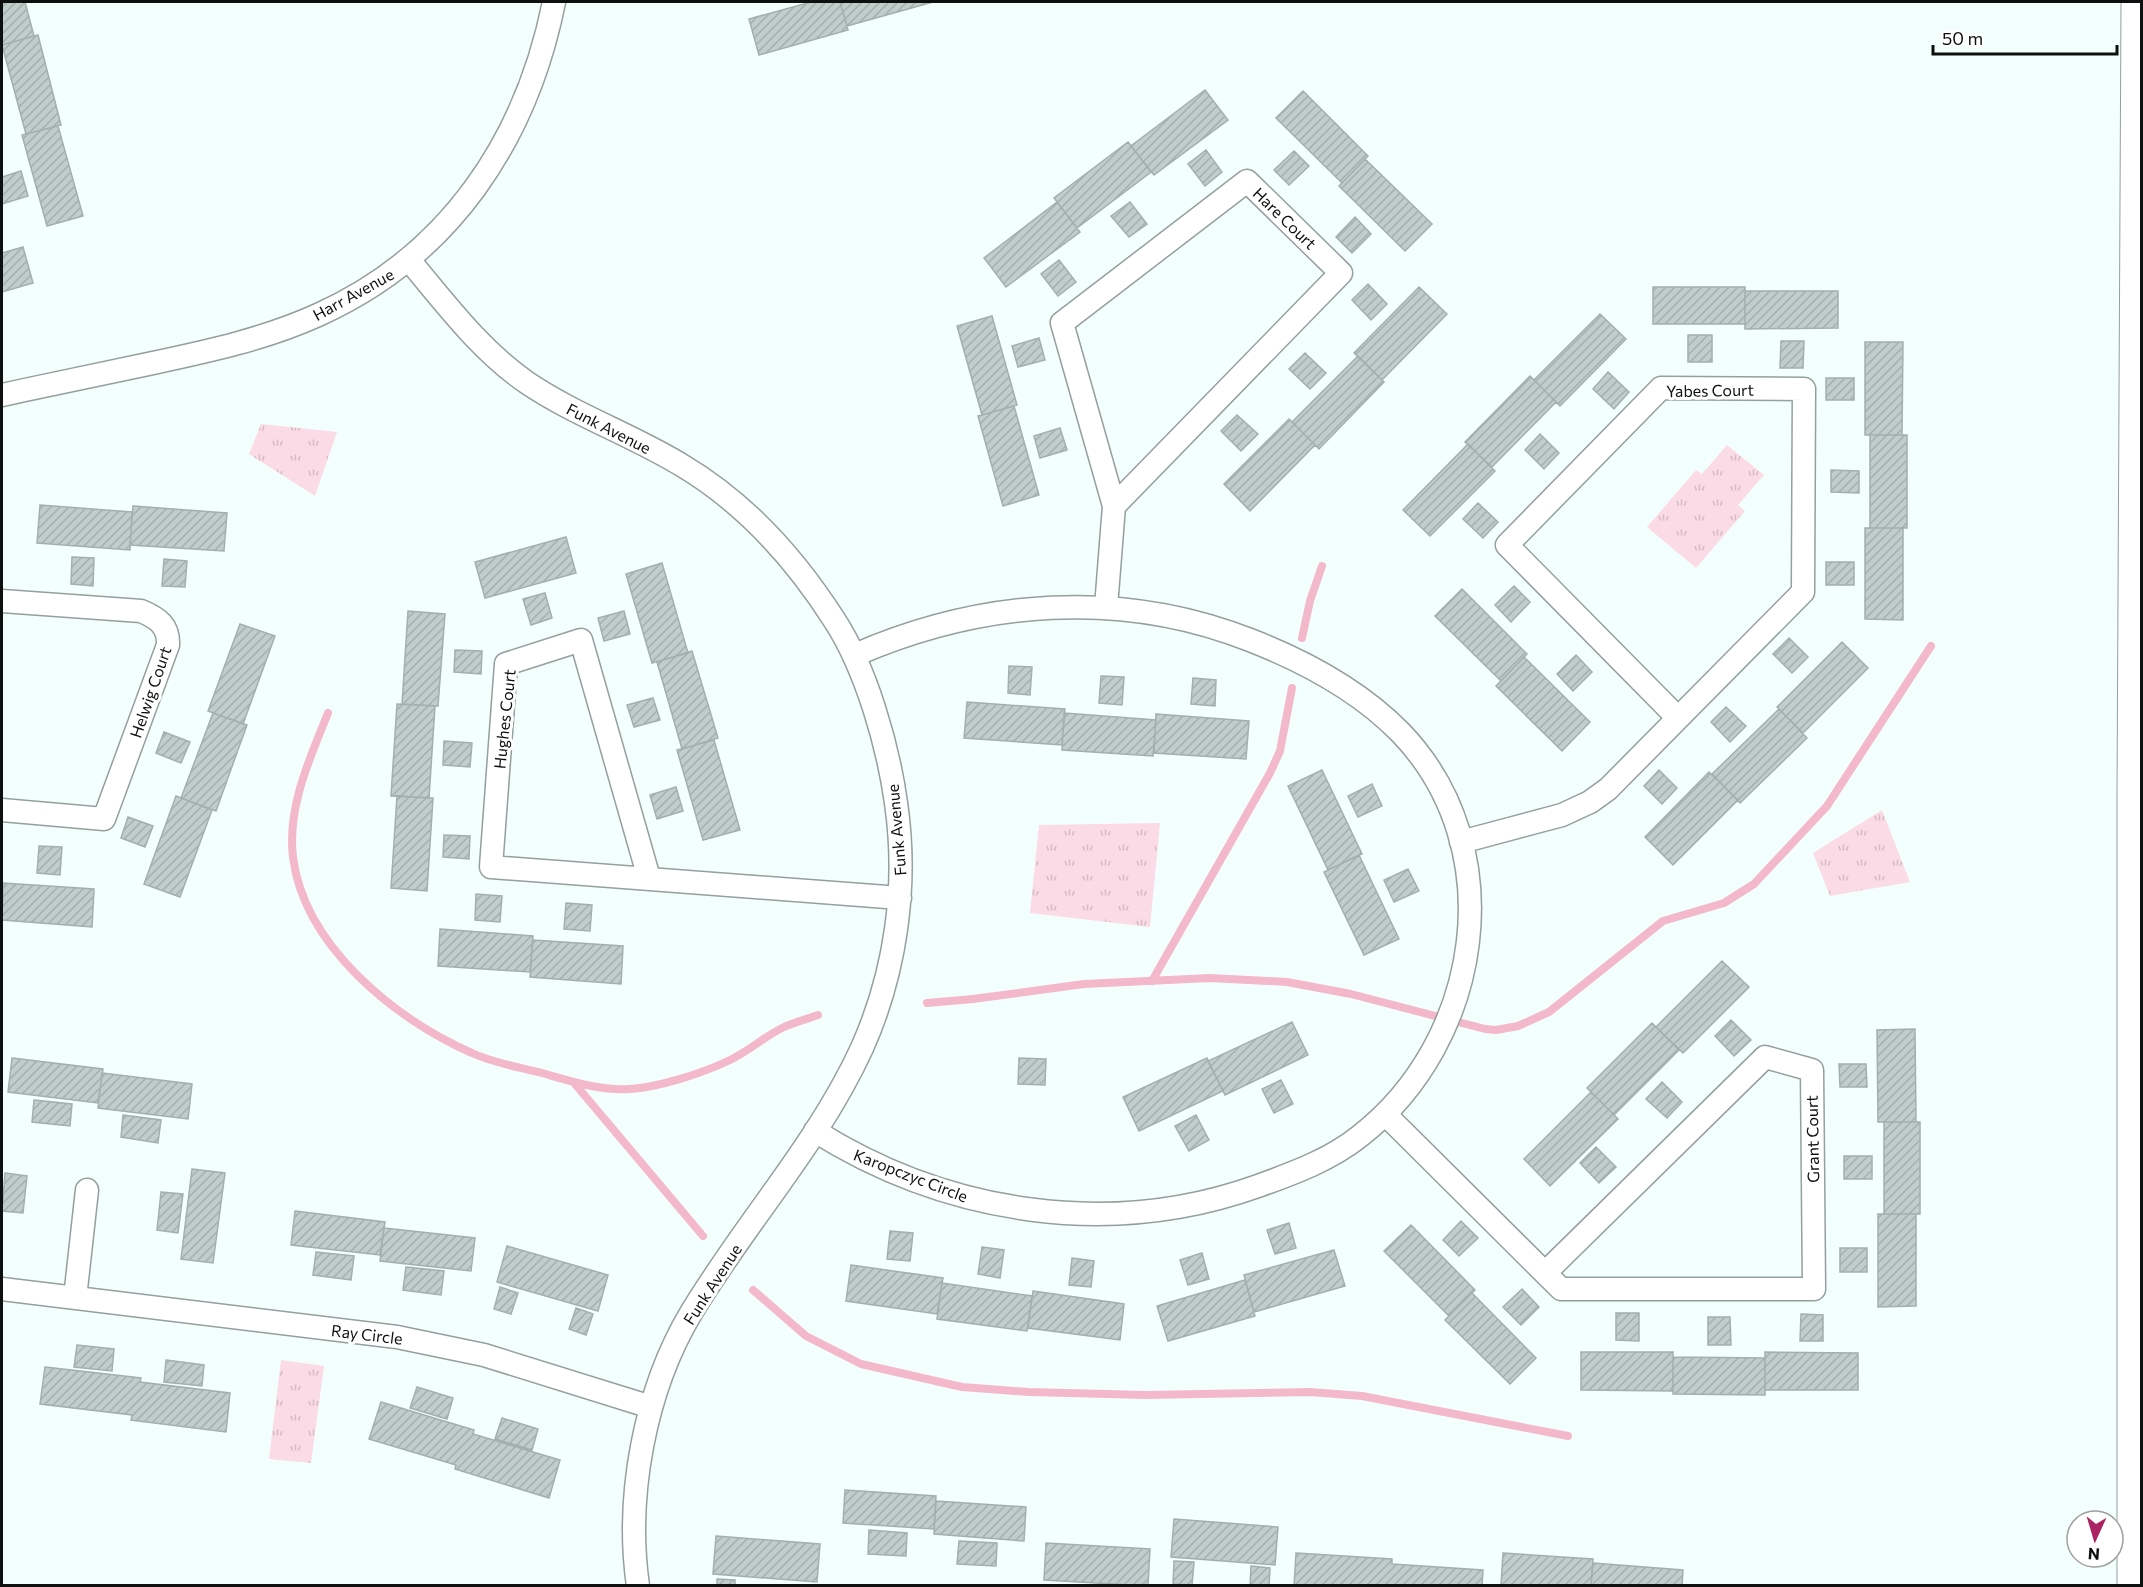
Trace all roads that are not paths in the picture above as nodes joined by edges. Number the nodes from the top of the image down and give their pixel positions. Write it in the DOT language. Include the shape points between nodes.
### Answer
graph roads {
  1 [pos="554,2"];
  2 [pos="2138,2"];
  3 [pos="409,260"];
  4 [pos="2,395"];
  5 [pos="1114,506"];
  6 [pos="2,601"];
  7 [pos="1106,607"];
  8 [pos="855,655"];
  9 [pos="1677,717"];
  10 [pos="2,810"];
  11 [pos="1461,842"];
  12 [pos="650,878"];
  13 [pos="900,898"];
  14 [pos="1385,1114"];
  15 [pos="815,1131"];
  16 [pos="87,1190"];
  17 [pos="1545,1273"];
  18 [pos="2,1289"];
  19 [pos="75,1298"];
  20 [pos="651,1407"];
  21 [pos="638,1586"];
  22 [pos="2134,1586"];
  1 -- 3 [label="street, Harr Avenue" via="537,69 498,153 452,217"];
  2 -- 22 [label="highway"];
  3 -- 4 [label="street, Harr Avenue" via="319,315 250,340"];
  3 -- 8 [label="street, Funk Avenue" via="485,348 525,381 591,420 684,466 727,496 778,546 834,620"];
  5 -- 5 [label="street, Hare Court" via="1341,273 1247,182 1062,323"];
  5 -- 7 [label="street, Hare Court"];
  6 -- 10 [label="street, Helwig Court" via="141,611 160,621 168,645 104,819"];
  7 -- 8 [label="street, Karopczyc Circle" via="1038,608 970,617"];
  7 -- 11 [label="street, Karopczyc Circle" via="1163,615 1230,632 1287,656 1346,689 1389,722 1415,750 1441,791"];
  8 -- 13 [label="street, Funk Avenue" via="884,742 893,785 902,859"];
  9 -- 9 [label="street, Yabes Court" via="1803,592 1804,389 1661,388 1507,545"];
  9 -- 11 [label="street, Yabes Court" via="1608,789 1590,802 1562,815"];
  11 -- 14 [label="street, Karopczyc Circle" via="1470,914 1462,981 1440,1038"];
  12 -- 12 [label="street, Hughes Court" via="491,867 506,664 581,640"];
  12 -- 13 [label="street, Hughes Court"];
  13 -- 15 [label="street, Funk Avenue" via="882,994 870,1027 847,1077"];
  14 -- 15 [label="street, Karopczyc Circle" via="1336,1153 1279,1179 1198,1203 1107,1214 1058,1213 976,1200 897,1173"];
  14 -- 17 [label="street, Grant Court"];
  15 -- 20 [label="street, Funk Avenue" via="689,1316 662,1372"];
  16 -- 19 [label="street"];
  17 -- 17 [label="street, Grant Court" via="1561,1289 1814,1289 1812,1070 1765,1057"];
  18 -- 19 [label="street, Ray Circle"];
  19 -- 20 [label="street, Ray Circle" via="397,1337 483,1355"];
  20 -- 21 [label="street, Funk Avenue" via="641,1447 634,1529"];
}
